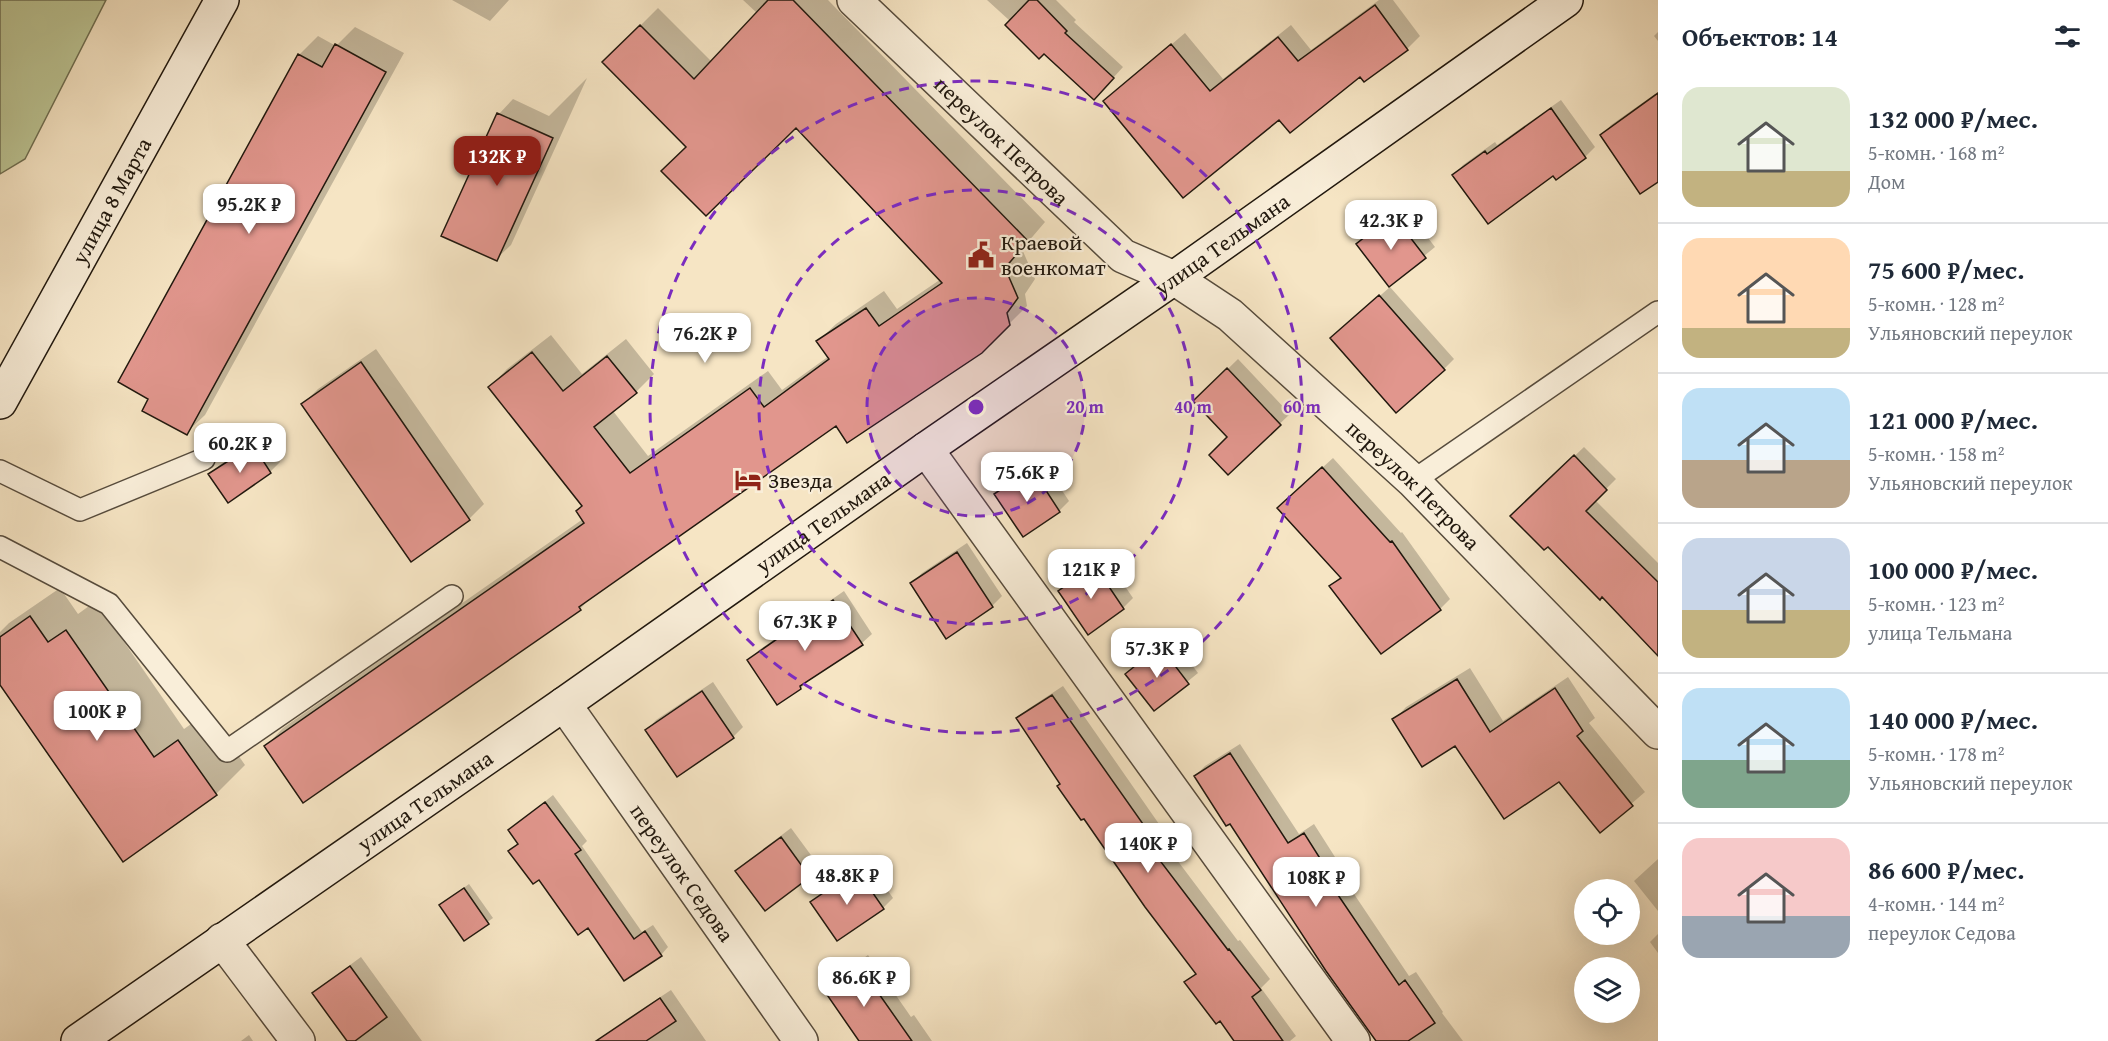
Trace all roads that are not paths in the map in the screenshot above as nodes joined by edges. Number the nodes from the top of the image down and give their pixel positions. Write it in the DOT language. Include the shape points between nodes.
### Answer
graph roads {
  1 [pos="222,0"];
  2 [pos="854,0"];
  3 [pos="1566,0"];
  4 [pos="1174,278"];
  5 [pos="1658,312"];
  6 [pos="0,402"];
  7 [pos="926,449"];
  8 [pos="204,459"];
  9 [pos="0,471"];
  10 [pos="1413,481"];
  11 [pos="0,547"];
  12 [pos="452,596"];
  13 [pos="564,704"];
  14 [pos="1658,732"];
  15 [pos="222,940"];
  16 [pos="78,1041"];
  17 [pos="298,1041"];
  18 [pos="801,1041"];
  19 [pos="1353,1041"];
  1 -- 6 [label="street, улица 8 Марта"];
  2 -- 4 [label="street, переулок Петрова" via="1123,256"];
  3 -- 4 [label="street, улица Тельмана"];
  4 -- 7 [label="street, улица Тельмана"];
  4 -- 10 [label="street, переулок Петрова" via="1230,315"];
  5 -- 10 [label="lane"];
  7 -- 13 [label="street, улица Тельмана"];
  7 -- 19 [label="street"];
  8 -- 9 [label="lane" via="80,510"];
  10 -- 14 [label="street, переулок Петрова"];
  11 -- 12 [label="lane" via="109,604 227,750"];
  13 -- 15 [label="street, улица Тельмана"];
  13 -- 18 [label="street, переулок Седова"];
  15 -- 16 [label="street, улица Тельмана"];
  15 -- 17 [label="street"];
}
